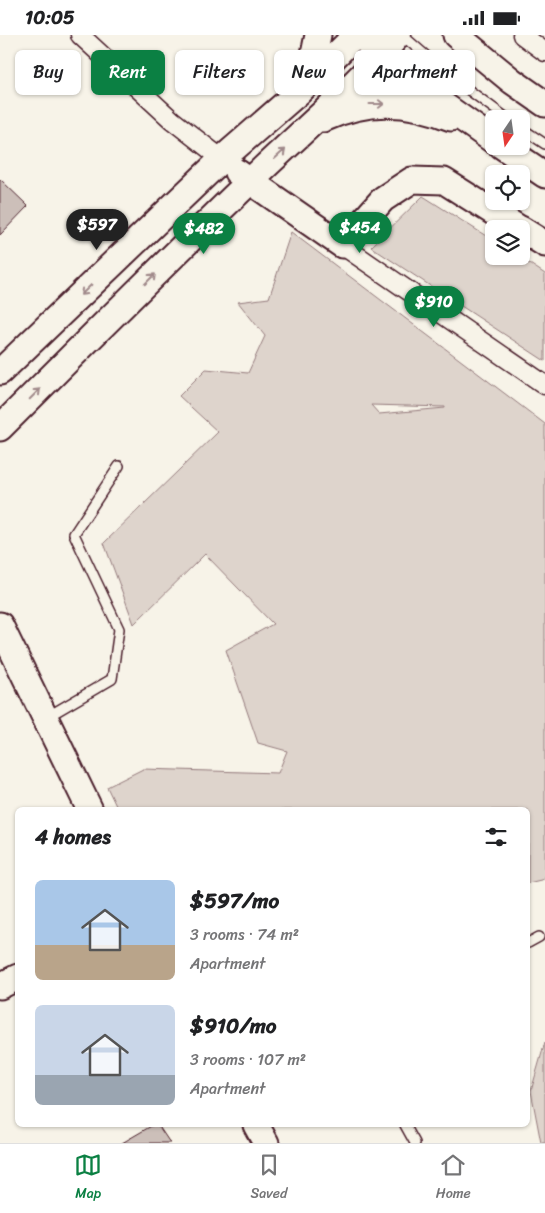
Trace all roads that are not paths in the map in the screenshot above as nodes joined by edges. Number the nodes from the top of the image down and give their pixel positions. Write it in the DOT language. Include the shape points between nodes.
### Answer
graph roads {
  1 [pos="80,35"];
  2 [pos="318,35"];
  3 [pos="356,35"];
  4 [pos="360,35"];
  5 [pos="398,35"];
  6 [pos="402,35"];
  7 [pos="456,35"];
  8 [pos="522,35"];
  9 [pos="315,50"];
  10 [pos="341,50"];
  11 [pos="376,50"];
  12 [pos="385,50"];
  13 [pos="545,52"];
  14 [pos="354,82"];
  15 [pos="295,95"];
  16 [pos="433,95"];
  17 [pos="545,104"];
  18 [pos="496,110"];
  19 [pos="314,123"];
  20 [pos="530,134"];
  21 [pos="485,135"];
  22 [pos="545,144"];
  23 [pos="515,155"];
  24 [pos="222,159"];
  25 [pos="545,175"];
  26 [pos="249,182"];
  27 [pos="507,220"];
  28 [pos="530,234"];
  29 [pos="545,243"];
  30 [pos="342,245"];
  31 [pos="0,372"];
  32 [pos="545,385"];
  33 [pos="0,428"];
  34 [pos="119,466"];
  35 [pos="0,625"];
  36 [pos="46,718"];
  37 [pos="89,807"];
  38 [pos="539,937"];
  39 [pos="530,942"];
  40 [pos="15,978"];
  41 [pos="0,986"];
  42 [pos="257,1127"];
  43 [pos="406,1127"];
  44 [pos="266,1143"];
  45 [pos="415,1143"];
  1 -- 24 [label="street" via="172,120"];
  2 -- 9 [label="street"];
  3 -- 10 [label="street"];
  4 -- 11 [label="street"];
  5 -- 12 [label="street"];
  6 -- 18 [label="lane"];
  7 -- 17 [label="street"];
  8 -- 13 [label="street"];
  14 -- 19 [label="street"];
  15 -- 24 [label="street"];
  16 -- 21 [label="street"];
  19 -- 21 [label="street, one-way" via="344,109 378,103 442,115"];
  26 -- 19 [label="street, one-way"];
  20 -- 22 [label="lane"];
  23 -- 25 [label="street"];
  24 -- 26 [label="street"];
  24 -- 31 [label="street, one-way"];
  26 -- 30 [label="street"];
  33 -- 26 [label="street, one-way"];
  27 -- 30 [label="street" via="444,181 412,180 382,199"];
  28 -- 29 [label="street"];
  30 -- 32 [label="street"];
  34 -- 36 [label="lane" via="74,534 119,629 112,679"];
  35 -- 36 [label="street"];
  36 -- 37 [label="street"];
  38 -- 39 [label="lane"];
  40 -- 41 [label="street"];
  42 -- 44 [label="street"];
  43 -- 45 [label="lane"];
}
